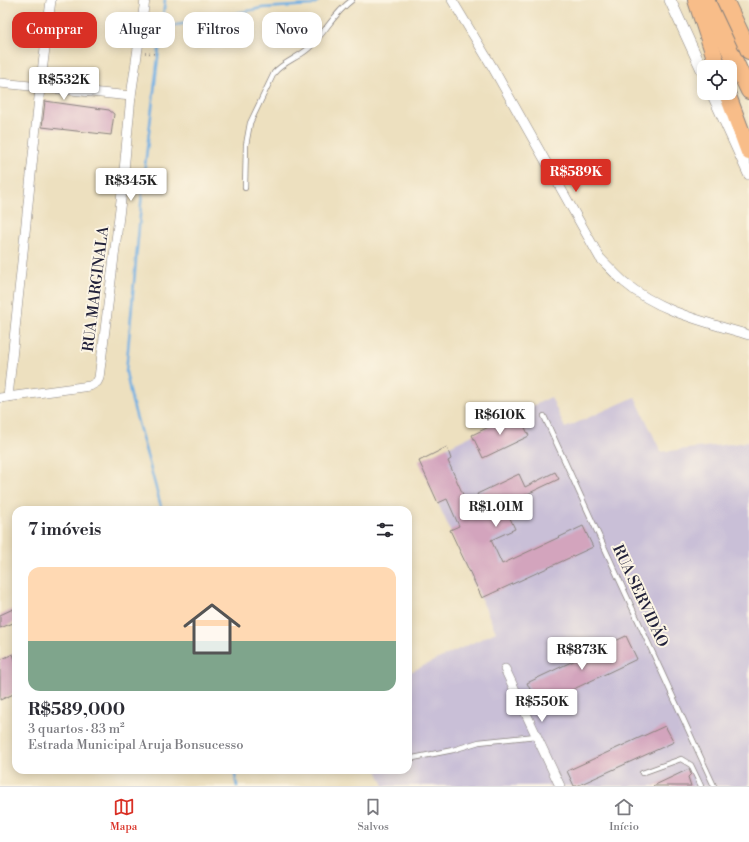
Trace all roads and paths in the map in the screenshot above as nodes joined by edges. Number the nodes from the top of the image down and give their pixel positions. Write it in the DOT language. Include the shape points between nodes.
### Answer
graph roads {
  1 [pos="51,0"];
  2 [pos="145,0"];
  3 [pos="352,0"];
  4 [pos="452,0"];
  5 [pos="670,0"];
  6 [pos="696,0"];
  7 [pos="706,0"];
  8 [pos="727,3"];
  9 [pos="749,51"];
  10 [pos="152,53"];
  11 [pos="157,54"];
  12 [pos="698,60"];
  13 [pos="716,60"];
  14 [pos="0,83"];
  15 [pos="40,88"];
  16 [pos="749,91"];
  17 [pos="131,96"];
  18 [pos="715,100"];
  19 [pos="730,100"];
  20 [pos="749,152"];
  21 [pos="749,174"];
  22 [pos="245,188"];
  23 [pos="749,335"];
  24 [pos="4,398"];
  25 [pos="544,416"];
  26 [pos="505,669"];
  27 [pos="536,736"];
  28 [pos="412,758"];
  29 [pos="642,773"];
  30 [pos="560,786"];
  31 [pos="701,786"];
  32 [pos="714,786"];
  1 -- 15 [label="street"];
  2 -- 17 [label="street, RUA MARGINALA"];
  3 -- 22 [label="lane" via="334,16 310,47 283,64 274,73 249,128"];
  4 -- 23 [label="street" via="600,258 625,282 651,300 693,318"];
  5 -- 12 [label="street"];
  6 -- 13 [label="highway"];
  7 -- 16 [label="highway"];
  8 -- 9 [label="highway"];
  10 -- 11 [label="path"];
  14 -- 15 [label="street"];
  15 -- 17 [label="street"];
  15 -- 24 [label="street"];
  17 -- 24 [label="street, RUA MARGINALA" via="99,378 90,386"];
  18 -- 21 [label="street"];
  19 -- 20 [label="highway"];
  25 -- 32 [label="lane, RUA SERVIDÃO"];
  26 -- 27 [label="street"];
  27 -- 28 [label="lane" via="479,742"];
  27 -- 30 [label="street"];
  29 -- 31 [label="lane" via="681,759 691,765"];
}
